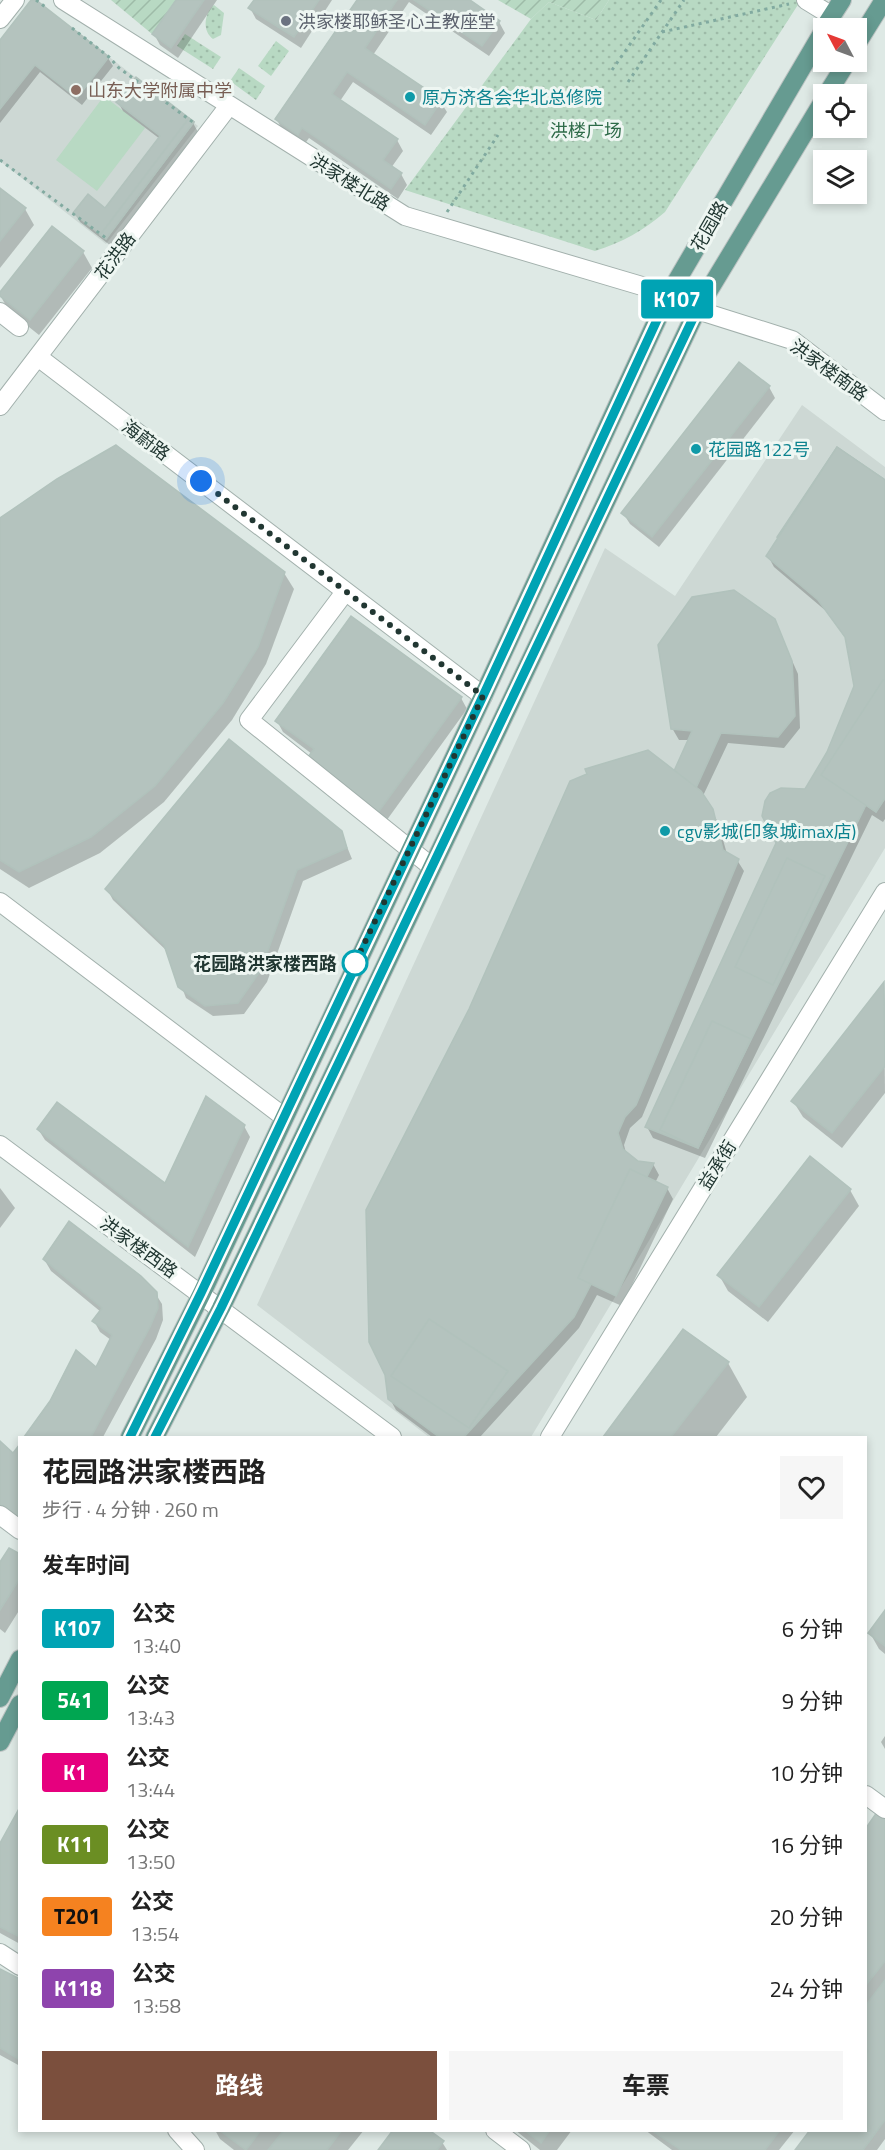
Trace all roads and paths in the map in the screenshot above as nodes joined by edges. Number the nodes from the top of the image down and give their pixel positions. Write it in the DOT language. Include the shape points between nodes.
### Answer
graph roads {
  1 [pos="15,0"];
  2 [pos="36,0"];
  3 [pos="661,0"];
  4 [pos="684,0"];
  5 [pos="806,0"];
  6 [pos="842,0"];
  7 [pos="884,0"];
  8 [pos="58,7"];
  9 [pos="820,18"];
  10 [pos="830,18"];
  11 [pos="0,19"];
  12 [pos="64,21"];
  13 [pos="867,27"];
  14 [pos="662,32"];
  15 [pos="813,47"];
  16 [pos="612,70"];
  17 [pos="628,82"];
  18 [pos="228,106"];
  19 [pos="813,118"];
  20 [pos="188,131"];
  21 [pos="498,135"];
  22 [pos="0,160"];
  23 [pos="446,214"];
  24 [pos="112,230"];
  25 [pos="669,294"];
  26 [pos="697,310"];
  27 [pos="0,312"];
  28 [pos="19,327"];
  29 [pos="38,357"];
  30 [pos="0,406"];
  31 [pos="885,411"];
  32 [pos="345,592"];
  33 [pos="483,696"];
  34 [pos="410,849"];
  35 [pos="432,867"];
  36 [pos="885,892"];
  37 [pos="0,902"];
  38 [pos="284,1117"];
  39 [pos="0,1145"];
  40 [pos="201,1293"];
  41 [pos="221,1308"];
  42 [pos="130,1436"];
  43 [pos="156,1436"];
  44 [pos="391,1436"];
  45 [pos="551,1436"];
  46 [pos="0,1515"];
  47 [pos="18,1528"];
  48 [pos="18,1663"];
  49 [pos="0,1698"];
  50 [pos="18,1708"];
  51 [pos="0,1742"];
  52 [pos="867,1796"];
  53 [pos="885,1809"];
  54 [pos="0,1953"];
  55 [pos="18,1965"];
  56 [pos="179,2132"];
  57 [pos="498,2132"];
  58 [pos="195,2150"];
  59 [pos="521,2150"];
  1 -- 11 [label="street"];
  2 -- 8 [label="path"];
  3 -- 16 [label="path"];
  4 -- 14 [label="path"];
  5 -- 9 [label="street"];
  5 -- 14 [label="path"];
  6 -- 10 [label="main road, 花园路"];
  7 -- 13 [label="main road"];
  8 -- 18 [label="street, 洪家楼北路"];
  12 -- 20 [label="path" via="119,68 194,122"];
  14 -- 17 [label="path"];
  15 -- 25 [label="main road, 花园路"];
  18 -- 25 [label="street, 洪家楼北路" via="405,216"];
  18 -- 29 [label="street, 花洪路"];
  19 -- 26 [label="main road, 花园路"];
  21 -- 23 [label="path"];
  22 -- 24 [label="path" via="106,239"];
  25 -- 26 [label="street, 洪家楼南路"];
  25 -- 33 [label="main road, 花园路"];
  26 -- 31 [label="street, 洪家楼南路" via="792,340"];
  26 -- 35 [label="main road, 花园路"];
  27 -- 28 [label="street"];
  29 -- 30 [label="street, 花洪路"];
  29 -- 32 [label="street, 海蔚路"];
  32 -- 33 [label="street, 海蔚路"];
  32 -- 34 [label="street" via="249,720"];
  33 -- 34 [label="main road, 花园路"];
  34 -- 35 [label="street"];
  34 -- 38 [label="main road, 花园路"];
  35 -- 41 [label="main road, 花园路"];
  36 -- 45 [label="street, 益承街"];
  37 -- 38 [label="street"];
  38 -- 40 [label="main road, 花园路"];
  39 -- 40 [label="street, 洪家楼西路"];
  40 -- 41 [label="street, 洪家楼西路"];
  40 -- 42 [label="main road, 花园路"];
  41 -- 43 [label="main road, 花园路"];
  41 -- 44 [label="street, 洪家楼西路"];
  46 -- 47 [label="street"];
  48 -- 49 [label="main road"];
  50 -- 51 [label="main road"];
  52 -- 53 [label="street"];
  54 -- 55 [label="street"];
  56 -- 58 [label="street"];
  57 -- 59 [label="street"];
}
